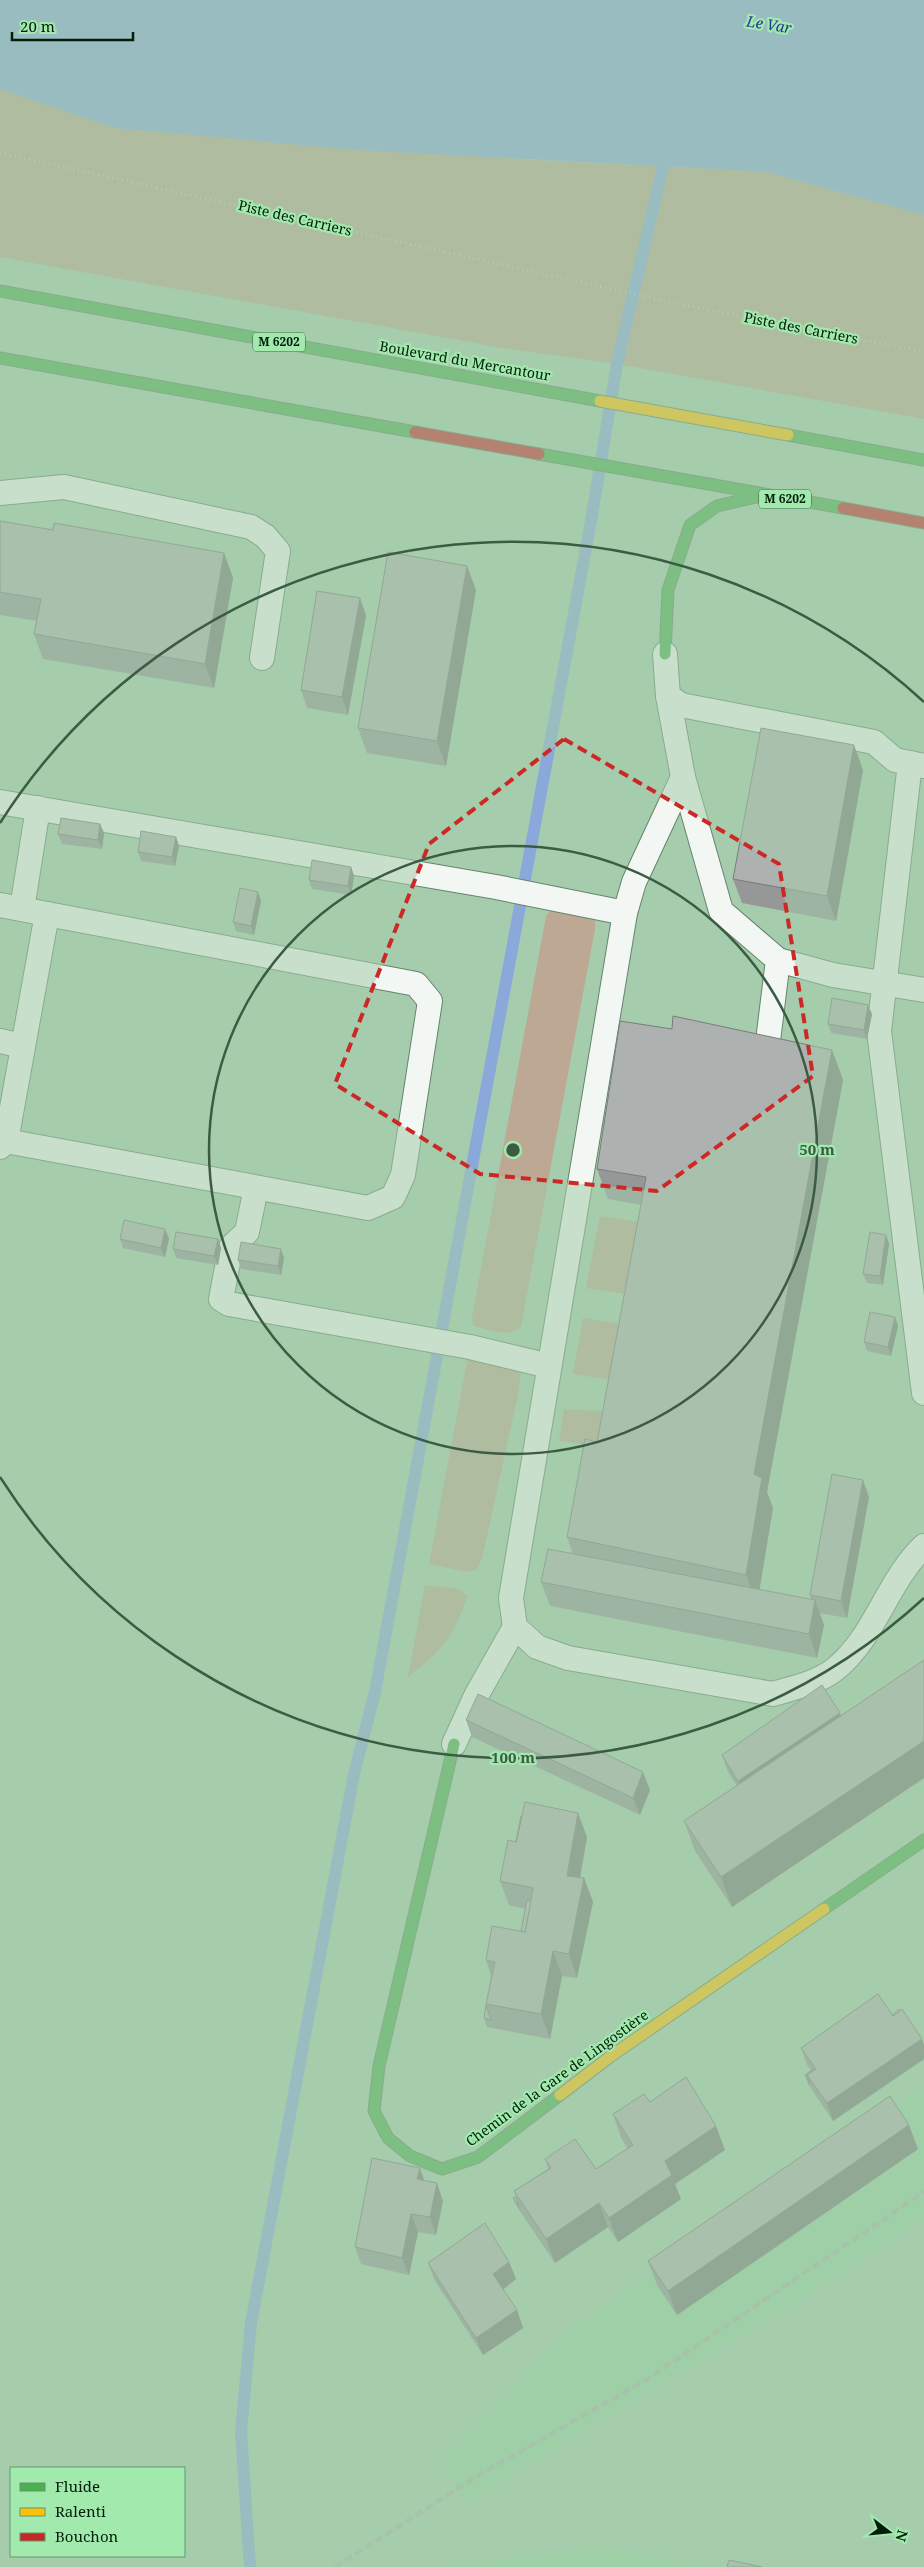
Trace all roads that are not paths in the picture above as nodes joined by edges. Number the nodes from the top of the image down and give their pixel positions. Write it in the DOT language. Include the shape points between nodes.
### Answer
graph roads {
  1 [pos="0,291"];
  2 [pos="0,358"];
  3 [pos="924,460"];
  4 [pos="0,493"];
  5 [pos="764,495"];
  6 [pos="924,523"];
  7 [pos="665,654"];
  8 [pos="262,658"];
  9 [pos="668,696"];
  10 [pos="917,764"];
  11 [pos="683,777"];
  12 [pos="0,802"];
  13 [pos="38,808"];
  14 [pos="11,907"];
  15 [pos="625,913"];
  16 [pos="46,914"];
  17 [pos="778,960"];
  18 [pos="884,984"];
  19 [pos="924,990"];
  20 [pos="0,1041"];
  21 [pos="24,1046"];
  22 [pos="766,1049"];
  23 [pos="3,1144"];
  24 [pos="256,1188"];
  25 [pos="916,1262"];
  26 [pos="549,1366"];
  27 [pos="924,1393"];
  28 [pos="924,1546"];
  29 [pos="515,1627"];
  30 [pos="454,1744"];
  31 [pos="924,1840"];
  1 -- 3 [label="main road, Boulevard du Mercantour / M 6202"];
  2 -- 5 [label="main road, M 6202"];
  4 -- 8 [label="lane" via="64,487 251,527 265,536 278,551"];
  5 -- 6 [label="main road, M 6202"];
  5 -- 7 [label="main road" via="717,506 690,525 668,590"];
  7 -- 9 [label="lane"];
  9 -- 10 [label="lane" via="681,705 874,742 895,760"];
  9 -- 11 [label="lane"];
  10 -- 18 [label="lane"];
  11 -- 15 [label="lane" via="634,882"];
  11 -- 17 [label="lane" via="720,911"];
  12 -- 13 [label="lane"];
  13 -- 14 [label="lane"];
  13 -- 15 [label="lane" via="496,887"];
  14 -- 16 [label="lane"];
  15 -- 26 [label="lane"];
  16 -- 21 [label="lane"];
  16 -- 24 [label="lane" via="416,984 430,1001 403,1175 392,1197 368,1208"];
  17 -- 18 [label="lane"];
  17 -- 22 [label="lane"];
  18 -- 19 [label="lane"];
  18 -- 25 [label="lane" via="879,1031"];
  20 -- 21 [label="lane"];
  21 -- 23 [label="lane"];
  23 -- 24 [label="lane"];
  24 -- 26 [label="lane" via="247,1232 231,1247 220,1299 229,1304 470,1347"];
  25 -- 27 [label="lane"];
  26 -- 29 [label="lane" via="511,1598"];
  28 -- 29 [label="lane" via="910,1559 862,1639 834,1670 805,1685 773,1694 568,1658 537,1647"];
  29 -- 30 [label="lane" via="476,1696"];
  30 -- 31 [label="main road, Chemin de la Gare de Lingostière" via="379,2066 374,2111 388,2138 410,2156 442,2168 478,2157 610,2056"];
}
